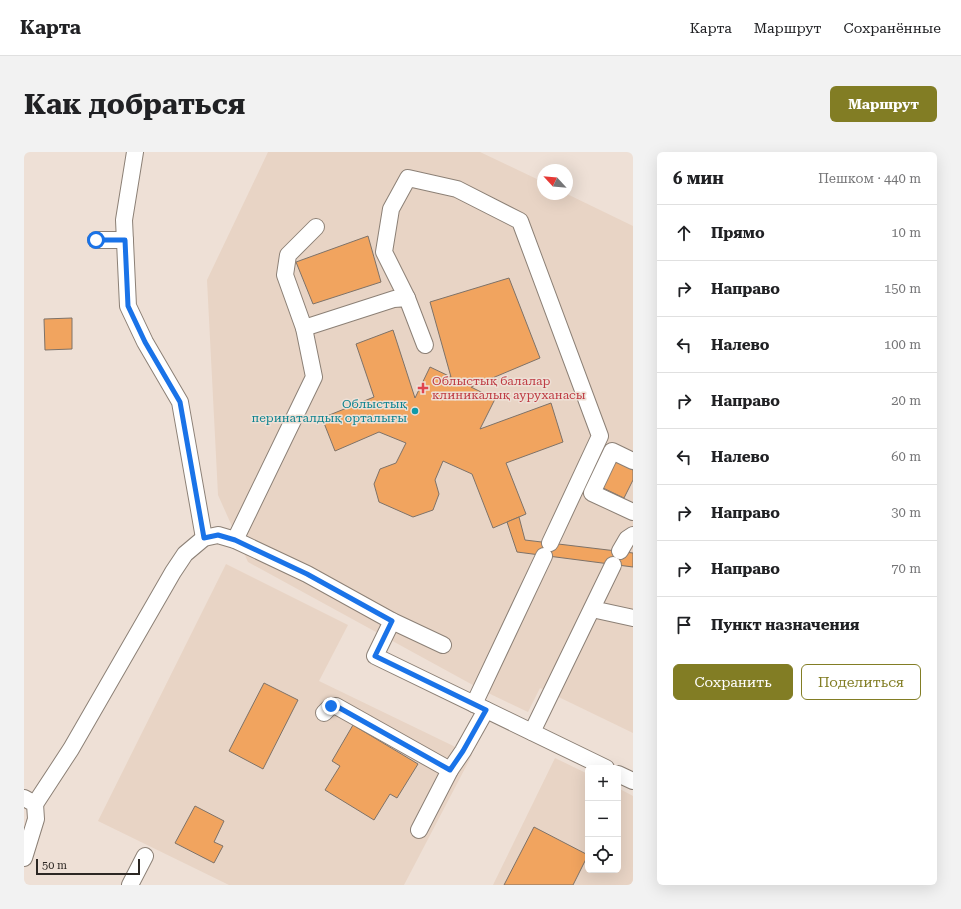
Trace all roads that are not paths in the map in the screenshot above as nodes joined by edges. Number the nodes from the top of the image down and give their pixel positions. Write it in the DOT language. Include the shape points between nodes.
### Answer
graph roads {
  1 [pos="135,152"];
  2 [pos="316,227"];
  3 [pos="96,240"];
  4 [pos="125,240"];
  5 [pos="408,298"];
  6 [pos="304,328"];
  7 [pos="425,345"];
  8 [pos="633,461"];
  9 [pos="633,512"];
  10 [pos="633,535"];
  11 [pos="204,538"];
  12 [pos="235,540"];
  13 [pos="592,609"];
  14 [pos="633,618"];
  15 [pos="392,621"];
  16 [pos="443,645"];
  17 [pos="480,707"];
  18 [pos="324,713"];
  19 [pos="532,732"];
  20 [pos="600,765"];
  21 [pos="450,770"];
  22 [pos="621,775"];
  23 [pos="633,781"];
  24 [pos="30,801"];
  25 [pos="419,830"];
  26 [pos="145,856"];
  27 [pos="24,858"];
  28 [pos="130,885"];
  1 -- 4 [label="lane" via="124,220"];
  2 -- 6 [label="lane" via="288,254 285,275"];
  3 -- 4 [label="lane"];
  4 -- 11 [label="lane" via="128,306 145,342 180,402"];
  5 -- 6 [label="lane" via="394,299"];
  5 -- 7 [label="lane"];
  5 -- 17 [label="lane" via="384,252 392,209 408,178 457,189 520,220 600,436 547,549"];
  6 -- 12 [label="lane" via="314,377"];
  8 -- 9 [label="lane" via="612,451 592,493"];
  10 -- 13 [label="lane" via="627,539"];
  11 -- 12 [label="lane" via="218,535"];
  11 -- 24 [label="lane" via="185,554 173,572 71,749"];
  12 -- 15 [label="lane" via="307,574"];
  13 -- 14 [label="lane"];
  13 -- 19 [label="lane"];
  15 -- 16 [label="lane"];
  15 -- 17 [label="lane" via="375,656"];
  17 -- 19 [label="lane"];
  17 -- 21 [label="lane" via="463,751"];
  18 -- 21 [label="lane" via="331,706 336,706"];
  19 -- 20 [label="lane"];
  21 -- 25 [label="lane"];
  22 -- 23 [label="lane"];
  24 -- 27 [label="lane" via="36,819"];
  26 -- 28 [label="lane"];
}
